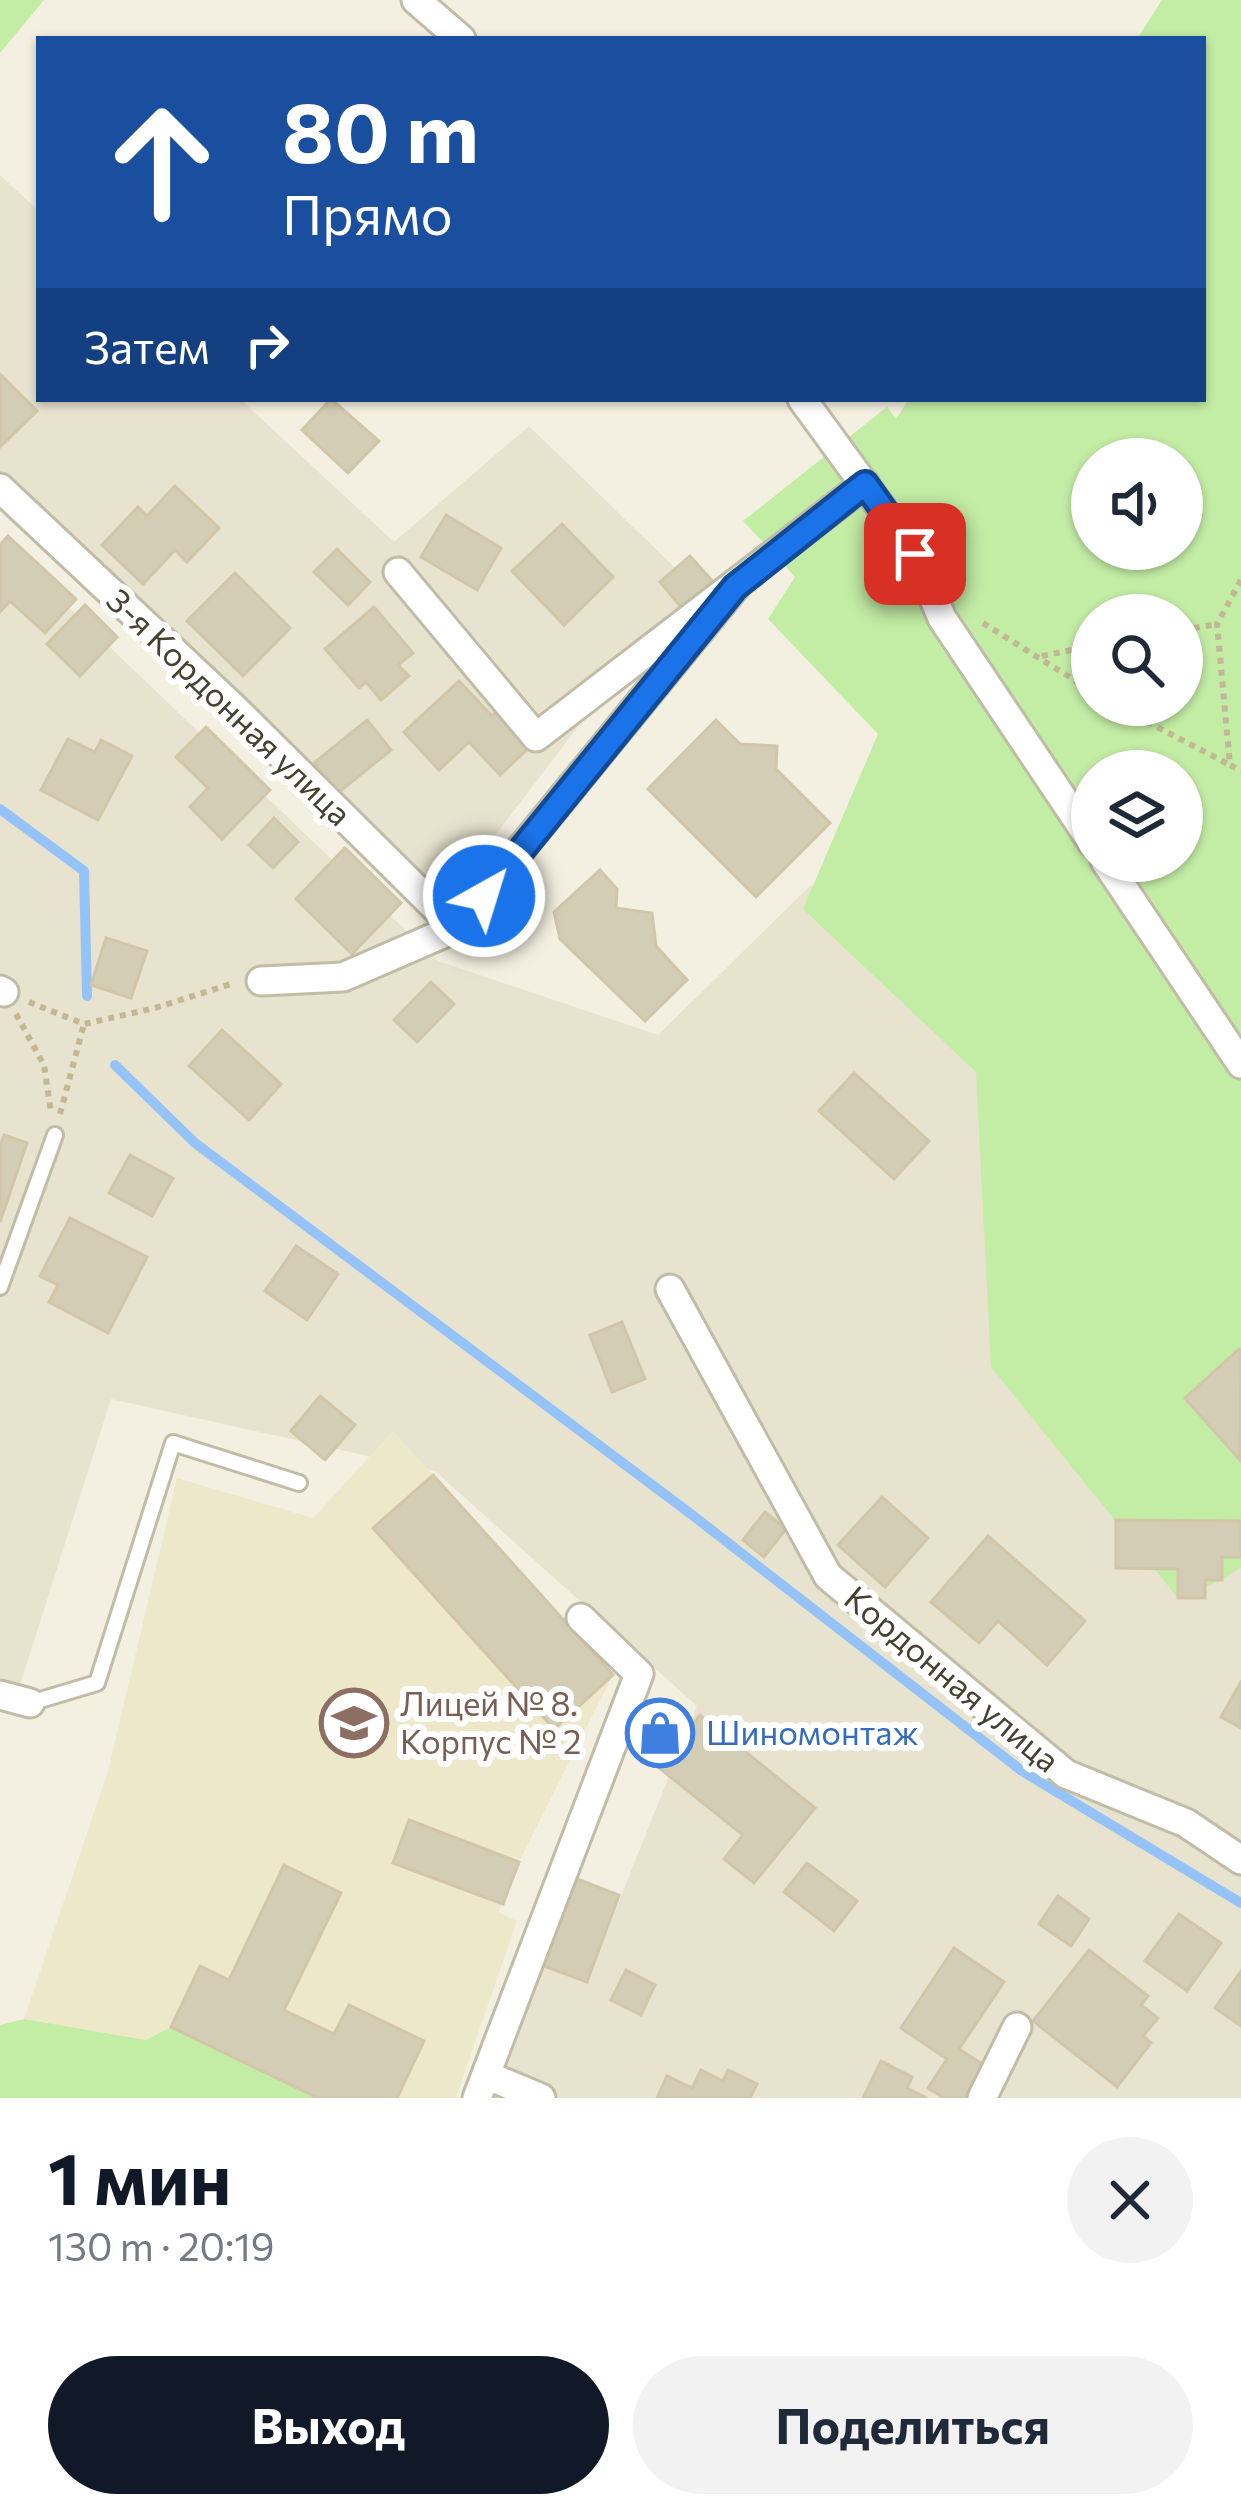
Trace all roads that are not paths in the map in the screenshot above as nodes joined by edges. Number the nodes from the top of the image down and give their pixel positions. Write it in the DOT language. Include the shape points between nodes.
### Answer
graph roads {
  1 [pos="416,0"];
  2 [pos="457,36"];
  3 [pos="804,402"];
  4 [pos="865,484"];
  5 [pos="0,488"];
  6 [pos="398,572"];
  7 [pos="735,587"];
  8 [pos="1071,811"];
  9 [pos="1119,882"];
  10 [pos="456,928"];
  11 [pos="261,981"];
  12 [pos="1241,1064"];
  13 [pos="55,1135"];
  14 [pos="0,1287"];
  15 [pos="670,1289"];
  16 [pos="299,1483"];
  17 [pos="581,1618"];
  18 [pos="0,1695"];
  19 [pos="30,1702"];
  20 [pos="1241,1860"];
  21 [pos="1017,2027"];
  22 [pos="482,2086"];
  23 [pos="541,2098"];
  24 [pos="982,2098"];
  1 -- 2 [label="street"];
  3 -- 4 [label="street"];
  4 -- 7 [label="street"];
  4 -- 8 [label="street" via="915,554 942,618"];
  5 -- 10 [label="street, 3-я Кордонная улица"];
  6 -- 7 [label="street" via="536,737"];
  7 -- 10 [label="street"];
  9 -- 12 [label="street"];
  10 -- 11 [label="street" via="344,977"];
  13 -- 14 [label="lane"];
  15 -- 20 [label="street, Кордонная улица" via="828,1576 1066,1774 1186,1823"];
  16 -- 19 [label="lane" via="172,1443 97,1683"];
  17 -- 22 [label="street" via="639,1674"];
  18 -- 19 [label="street"];
  21 -- 24 [label="street"];
  22 -- 23 [label="street"];
}
